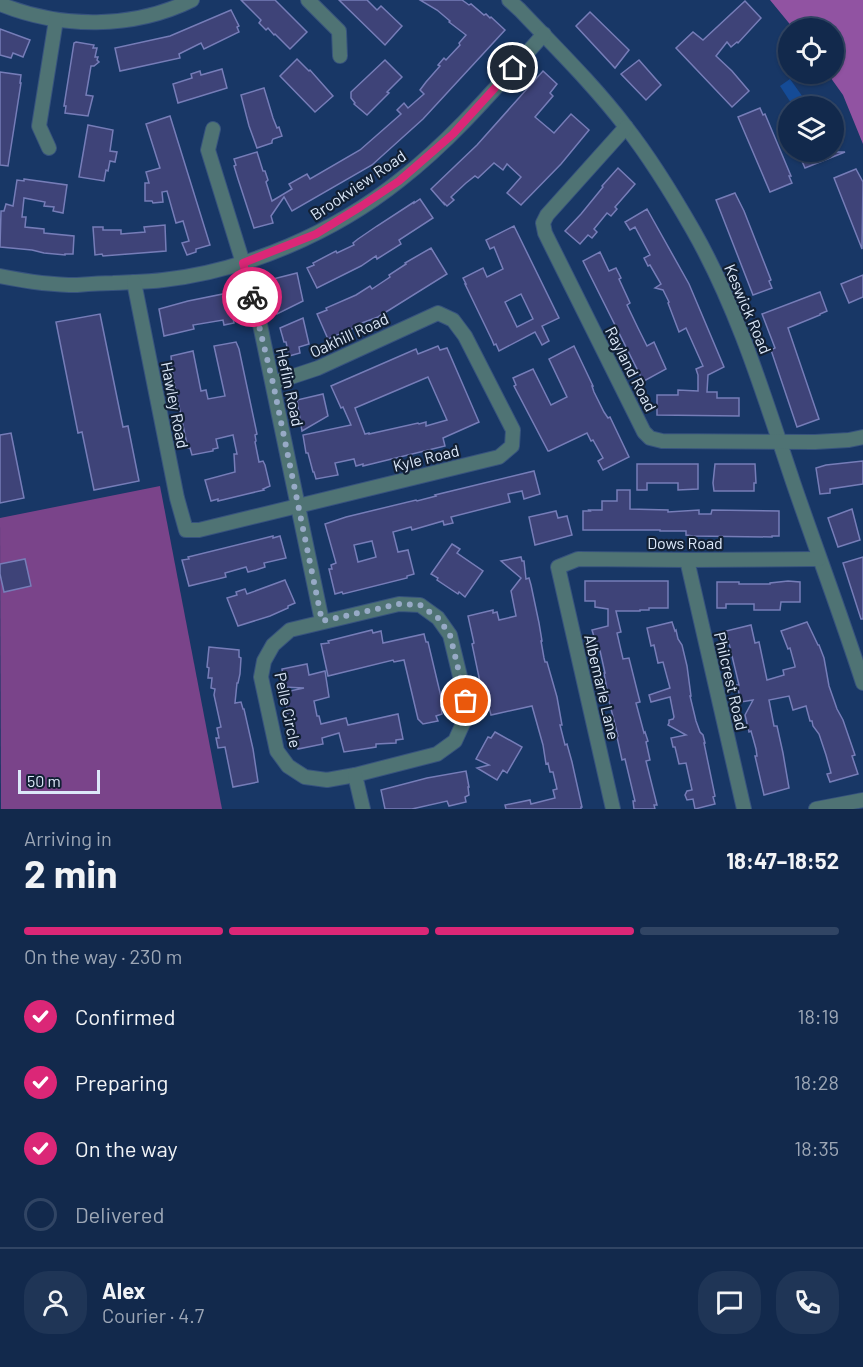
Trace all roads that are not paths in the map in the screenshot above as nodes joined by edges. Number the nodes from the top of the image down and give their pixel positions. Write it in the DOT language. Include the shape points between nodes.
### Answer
graph roads {
  1 [pos="192,0"];
  2 [pos="308,0"];
  3 [pos="509,0"];
  4 [pos="0,4"];
  5 [pos="174,4"];
  6 [pos="56,20"];
  7 [pos="544,34"];
  8 [pos="340,56"];
  9 [pos="626,127"];
  10 [pos="213,129"];
  11 [pos="49,148"];
  12 [pos="243,263"];
  13 [pos="0,276"];
  14 [pos="134,282"];
  15 [pos="438,313"];
  16 [pos="273,383"];
  17 [pos="863,437"];
  18 [pos="780,442"];
  19 [pos="299,506"];
  20 [pos="190,530"];
  21 [pos="819,559"];
  22 [pos="687,561"];
  23 [pos="559,572"];
  24 [pos="322,621"];
  25 [pos="862,680"];
  26 [pos="355,775"];
  27 [pos="863,800"];
  28 [pos="363,809"];
  29 [pos="613,809"];
  30 [pos="744,809"];
  31 [pos="816,809"];
  1 -- 5 [label="street"];
  2 -- 8 [label="street" via="339,31"];
  3 -- 7 [label="street, Keswick Road"];
  4 -- 6 [label="street"];
  5 -- 6 [label="street" via="149,16 117,22"];
  6 -- 11 [label="street" via="39,126"];
  7 -- 9 [label="street, Keswick Road"];
  7 -- 12 [label="street, Brookview Road" via="453,134 399,181 316,234"];
  9 -- 18 [label="street, Keswick Road" via="677,203 714,270 737,319"];
  9 -- 18 [label="street, Rayland Road" via="547,215 544,233 650,438"];
  10 -- 12 [label="street, Heflin Road" via="208,150"];
  12 -- 14 [label="street, Brookview Road" via="164,280"];
  12 -- 16 [label="street, Heflin Road"];
  13 -- 14 [label="street, Brookview Road" via="75,285"];
  14 -- 20 [label="street, Hawley Road" via="177,498 186,530"];
  15 -- 16 [label="street, Oakhill Road" via="318,368"];
  15 -- 19 [label="street, Kyle Road" via="453,320 465,336 513,430 512,446 499,457"];
  16 -- 19 [label="street, Heflin Road"];
  17 -- 18 [label="street, Rayland Road"];
  18 -- 21 [label="street, Keswick Road"];
  19 -- 20 [label="street, Kyle Road"];
  19 -- 24 [label="street, Heflin Road"];
  21 -- 22 [label="street, Dows Road"];
  21 -- 25 [label="street, Keswick Road"];
  22 -- 23 [label="street, Dows Road" via="578,559 558,567"];
  22 -- 30 [label="street, Philcrest Road"];
  23 -- 29 [label="street, Albemarle Lane"];
  24 -- 26 [label="street, Pelle Circle" via="290,630 273,645 264,661 261,677 277,752 288,766 305,777 327,780"];
  24 -- 26 [label="street, Pelle Circle" via="399,604 420,605 438,618 450,635 466,701 465,719 455,741 437,754"];
  26 -- 28 [label="street"];
  27 -- 31 [label="street"];
}
